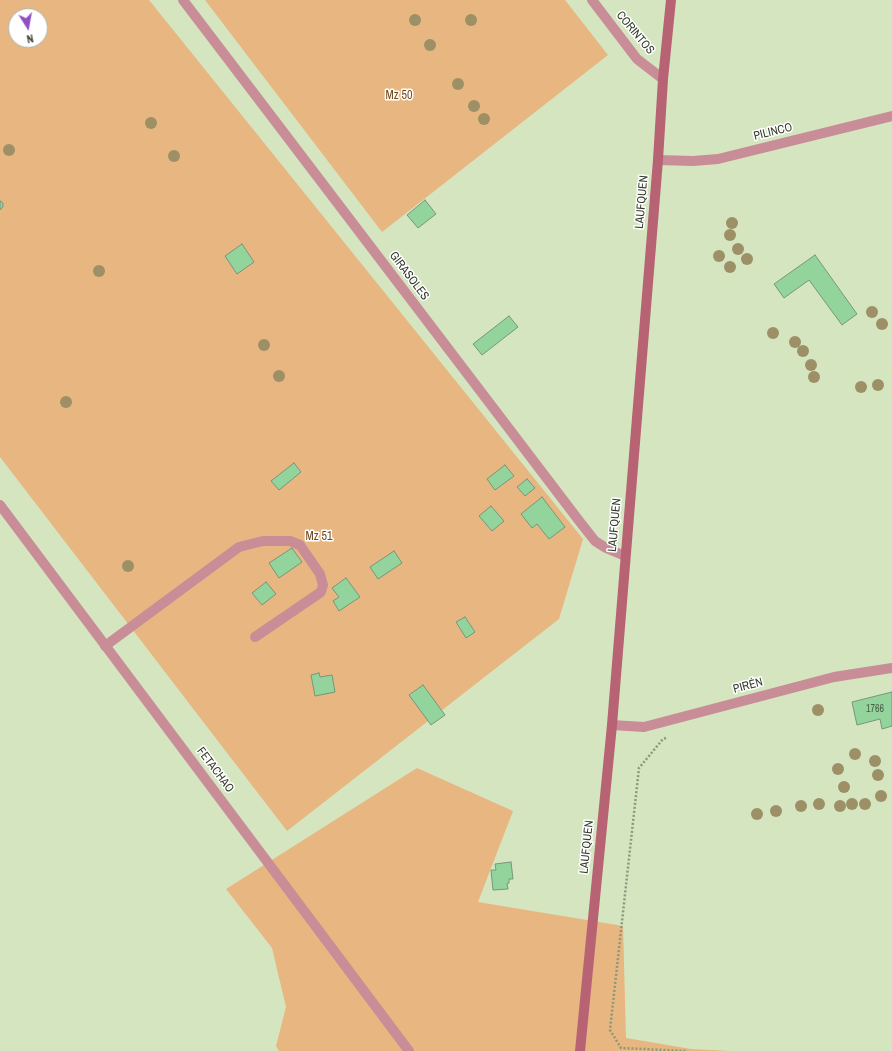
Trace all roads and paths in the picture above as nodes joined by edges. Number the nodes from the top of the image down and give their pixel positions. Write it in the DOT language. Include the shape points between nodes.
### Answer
graph roads {
  1 [pos="183,0"];
  2 [pos="592,0"];
  3 [pos="671,0"];
  4 [pos="663,79"];
  5 [pos="892,116"];
  6 [pos="658,160"];
  7 [pos="0,505"];
  8 [pos="625,556"];
  9 [pos="256,638"];
  10 [pos="105,646"];
  11 [pos="892,668"];
  12 [pos="612,725"];
  13 [pos="671,736"];
  14 [pos="409,1051"];
  15 [pos="580,1051"];
  16 [pos="687,1051"];
  1 -- 8 [label="street, GIRASOLES" via="595,542"];
  2 -- 4 [label="street, CORINTOS" via="637,59"];
  3 -- 4 [label="street, LAUFQUEN"];
  4 -- 6 [label="street, LAUFQUEN"];
  5 -- 6 [label="street, PILINCO" via="718,159"];
  6 -- 8 [label="street, LAUFQUEN"];
  7 -- 10 [label="street, FETACHAO"];
  8 -- 12 [label="street, LAUFQUEN"];
  9 -- 10 [label="street" via="321,592 323,585 320,574 300,545 290,540 263,541 239,547"];
  10 -- 14 [label="street, FETACHAO"];
  11 -- 12 [label="street, PIRÉN" via="834,677 644,727"];
  12 -- 15 [label="street, LAUFQUEN"];
  13 -- 16 [label="path" via="663,738 639,768 610,1030 621,1048"];
}
